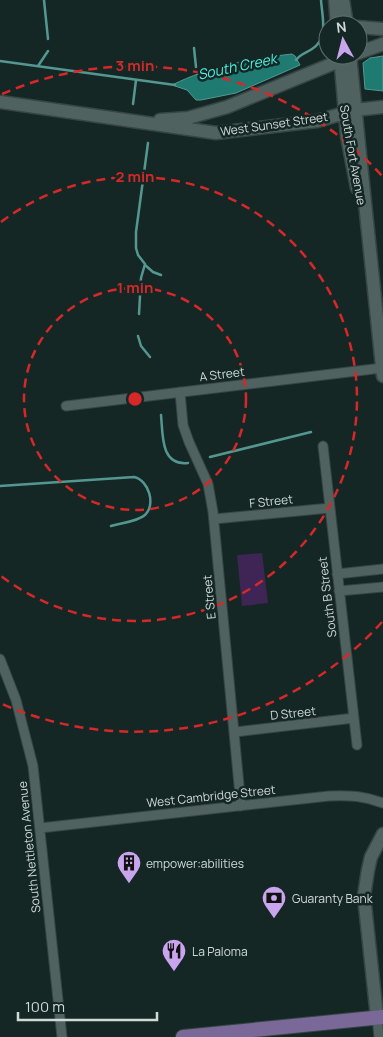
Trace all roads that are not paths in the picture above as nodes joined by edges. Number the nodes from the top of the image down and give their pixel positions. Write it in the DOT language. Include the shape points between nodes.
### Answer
graph roads {
  1 [pos="335,0"];
  2 [pos="343,0"];
  3 [pos="342,15"];
  4 [pos="345,15"];
  5 [pos="368,28"];
  6 [pos="383,29"];
  7 [pos="383,44"];
  8 [pos="368,49"];
  9 [pos="327,65"];
  10 [pos="349,65"];
  11 [pos="0,102"];
  12 [pos="383,108"];
  13 [pos="350,111"];
  14 [pos="135,121"];
  15 [pos="382,372"];
  16 [pos="180,392"];
  17 [pos="66,406"];
  18 [pos="323,446"];
  19 [pos="330,508"];
  20 [pos="214,519"];
  21 [pos="383,569"];
  22 [pos="337,574"];
  23 [pos="383,587"];
  24 [pos="339,591"];
  25 [pos="0,659"];
  26 [pos="354,718"];
  27 [pos="234,732"];
  28 [pos="357,745"];
  29 [pos="383,803"];
  30 [pos="241,806"];
  31 [pos="40,828"];
  32 [pos="383,834"];
  33 [pos="380,1017"];
  34 [pos="62,1037"];
  35 [pos="182,1037"];
  36 [pos="379,1037"];
  1 -- 3 [label="main road"];
  2 -- 4 [label="main road"];
  5 -- 6 [label="main road"];
  7 -- 8 [label="main road, West Sunset Street"];
  9 -- 14 [label="main road, West Sunset Street" via="227,107 188,118"];
  10 -- 13 [label="main road, South Fort Avenue"];
  11 -- 14 [label="main road, West Sunset Street"];
  12 -- 13 [label="main road, West Sunset Street"];
  13 -- 14 [label="main road, West Sunset Street" via="318,120 216,133"];
  13 -- 15 [label="main road, South Fort Avenue" via="361,154"];
  15 -- 16 [label="street, A Street"];
  16 -- 17 [label="street, A Street"];
  16 -- 20 [label="street, E Street" via="183,425 208,484"];
  18 -- 19 [label="street, South B Street"];
  19 -- 20 [label="street, F Street"];
  19 -- 22 [label="street, South B Street"];
  20 -- 27 [label="street, E Street"];
  21 -- 22 [label="street"];
  22 -- 24 [label="street, South B Street"];
  23 -- 24 [label="street"];
  24 -- 26 [label="street, South B Street"];
  25 -- 31 [label="street, South Nettleton Avenue" via="16,700 28,745"];
  26 -- 27 [label="street, D Street"];
  26 -- 28 [label="street, South B Street"];
  27 -- 30 [label="street, E Street"];
  29 -- 30 [label="street, West Cambridge Street" via="351,795"];
  30 -- 31 [label="street, West Cambridge Street"];
  31 -- 34 [label="street, South Nettleton Avenue"];
  32 -- 33 [label="main road" via="371,857 364,896"];
  33 -- 35 [label="main road"];
  33 -- 36 [label="street"];
}
